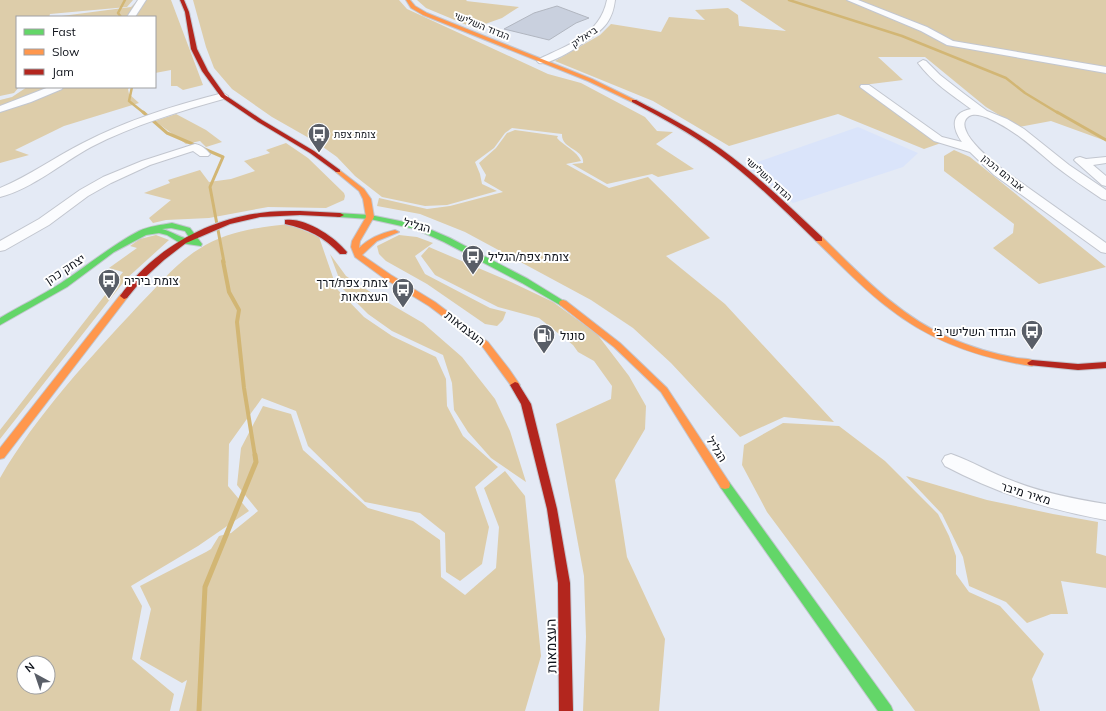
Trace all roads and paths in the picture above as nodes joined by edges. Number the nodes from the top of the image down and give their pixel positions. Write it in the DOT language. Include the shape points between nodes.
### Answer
graph roads {
  1 [pos="142,0"];
  2 [pos="182,0"];
  3 [pos="408,0"];
  4 [pos="611,0"];
  5 [pos="851,0"];
  6 [pos="132,16"];
  7 [pos="542,61"];
  8 [pos="923,63"];
  9 [pos="1106,70"];
  10 [pos="865,87"];
  11 [pos="56,88"];
  12 [pos="224,96"];
  13 [pos="0,108"];
  14 [pos="985,113"];
  15 [pos="976,150"];
  16 [pos="204,154"];
  17 [pos="1106,160"];
  18 [pos="342,175"];
  19 [pos="1106,182"];
  20 [pos="0,194"];
  21 [pos="353,196"];
  22 [pos="1106,196"];
  23 [pos="345,205"];
  24 [pos="318,214"];
  25 [pos="355,216"];
  26 [pos="368,221"];
  27 [pos="228,222"];
  28 [pos="288,222"];
  29 [pos="275,224"];
  30 [pos="183,227"];
  31 [pos="395,232"];
  32 [pos="141,233"];
  33 [pos="344,237"];
  34 [pos="212,239"];
  35 [pos="197,240"];
  36 [pos="183,241"];
  37 [pos="0,247"];
  38 [pos="1106,249"];
  39 [pos="358,255"];
  40 [pos="474,256"];
  41 [pos="175,259"];
  42 [pos="126,309"];
  43 [pos="0,322"];
  44 [pos="1106,364"];
  45 [pos="64,371"];
  46 [pos="526,444"];
  47 [pos="0,455"];
  48 [pos="951,461"];
  49 [pos="552,509"];
  50 [pos="1106,512"];
  51 [pos="571,709"];
  52 [pos="886,711"];
  1 -- 6 [label="street"];
  2 -- 12 [label="main road" via="187,12 194,49 205,71"];
  3 -- 7 [label="main road, הגדוד השלישי" via="425,14"];
  4 -- 7 [label="street, ביאליק" via="608,14 598,28 575,44"];
  5 -- 9 [label="street" via="924,29 950,43"];
  7 -- 44 [label="main road, הגדוד השלישי" via="625,96 714,148 762,187 888,304 930,332 998,358 1054,365"];
  8 -- 14 [label="street" via="947,87"];
  10 -- 15 [label="street" via="938,139"];
  11 -- 13 [label="street"];
  12 -- 18 [label="main road" via="244,112 312,152"];
  12 -- 20 [label="street" via="120,129"];
  14 -- 15 [label="street, אברהם הכהן" via="968,111 959,123 960,129"];
  14 -- 22 [label="street, אברהם הכהן" via="1012,128"];
  15 -- 38 [label="street, אברהם הכהן" via="998,172"];
  16 -- 37 [label="street" via="195,147 119,173 95,186 44,222"];
  17 -- 19 [label="street" via="1082,162"];
  18 -- 21 [label="main road" via="343,182"];
  18 -- 26 [label="main road" via="362,190 367,199"];
  23 -- 24 [label="main road"];
  24 -- 25 [label="main road"];
  24 -- 27 [label="main road" via="260,215"];
  25 -- 26 [label="main road, הגליל"];
  25 -- 28 [label="main road"];
  26 -- 31 [label="main road, הגליל"];
  26 -- 39 [label="main road" via="356,241"];
  26 -- 40 [label="main road, הגליל" via="417,227 447,240"];
  27 -- 30 [label="main road, יצחק כהן"];
  27 -- 35 [label="main road"];
  28 -- 29 [label="main road"];
  28 -- 33 [label="main road" via="321,231 345,256 342,244"];
  30 -- 32 [label="main road, יצחק כהן" via="161,227"];
  30 -- 35 [label="main road"];
  31 -- 39 [label="main road" via="380,235 367,242"];
  31 -- 40 [label="main road, הגליל" via="413,234"];
  32 -- 36 [label="main road, יצחק כהן" via="159,231"];
  32 -- 43 [label="main road, יצחק כהן" via="65,284"];
  34 -- 35 [label="main road"];
  35 -- 36 [label="main road"];
  35 -- 41 [label="main road"];
  36 -- 45 [label="main road" via="138,279"];
  39 -- 49 [label="main road, העצמאות" via="473,334 485,344 506,371 526,404"];
  40 -- 52 [label="main road, הגליל" via="525,281 569,307 617,345 664,390 728,490"];
  42 -- 45 [label="main road"];
  45 -- 47 [label="main road"];
  46 -- 49 [label="main road, העצמאות"];
  48 -- 50 [label="street, מאיר מיבר" via="978,476 1022,494 1077,508"];
  49 -- 51 [label="main road, העצמאות" via="564,584"];
}
